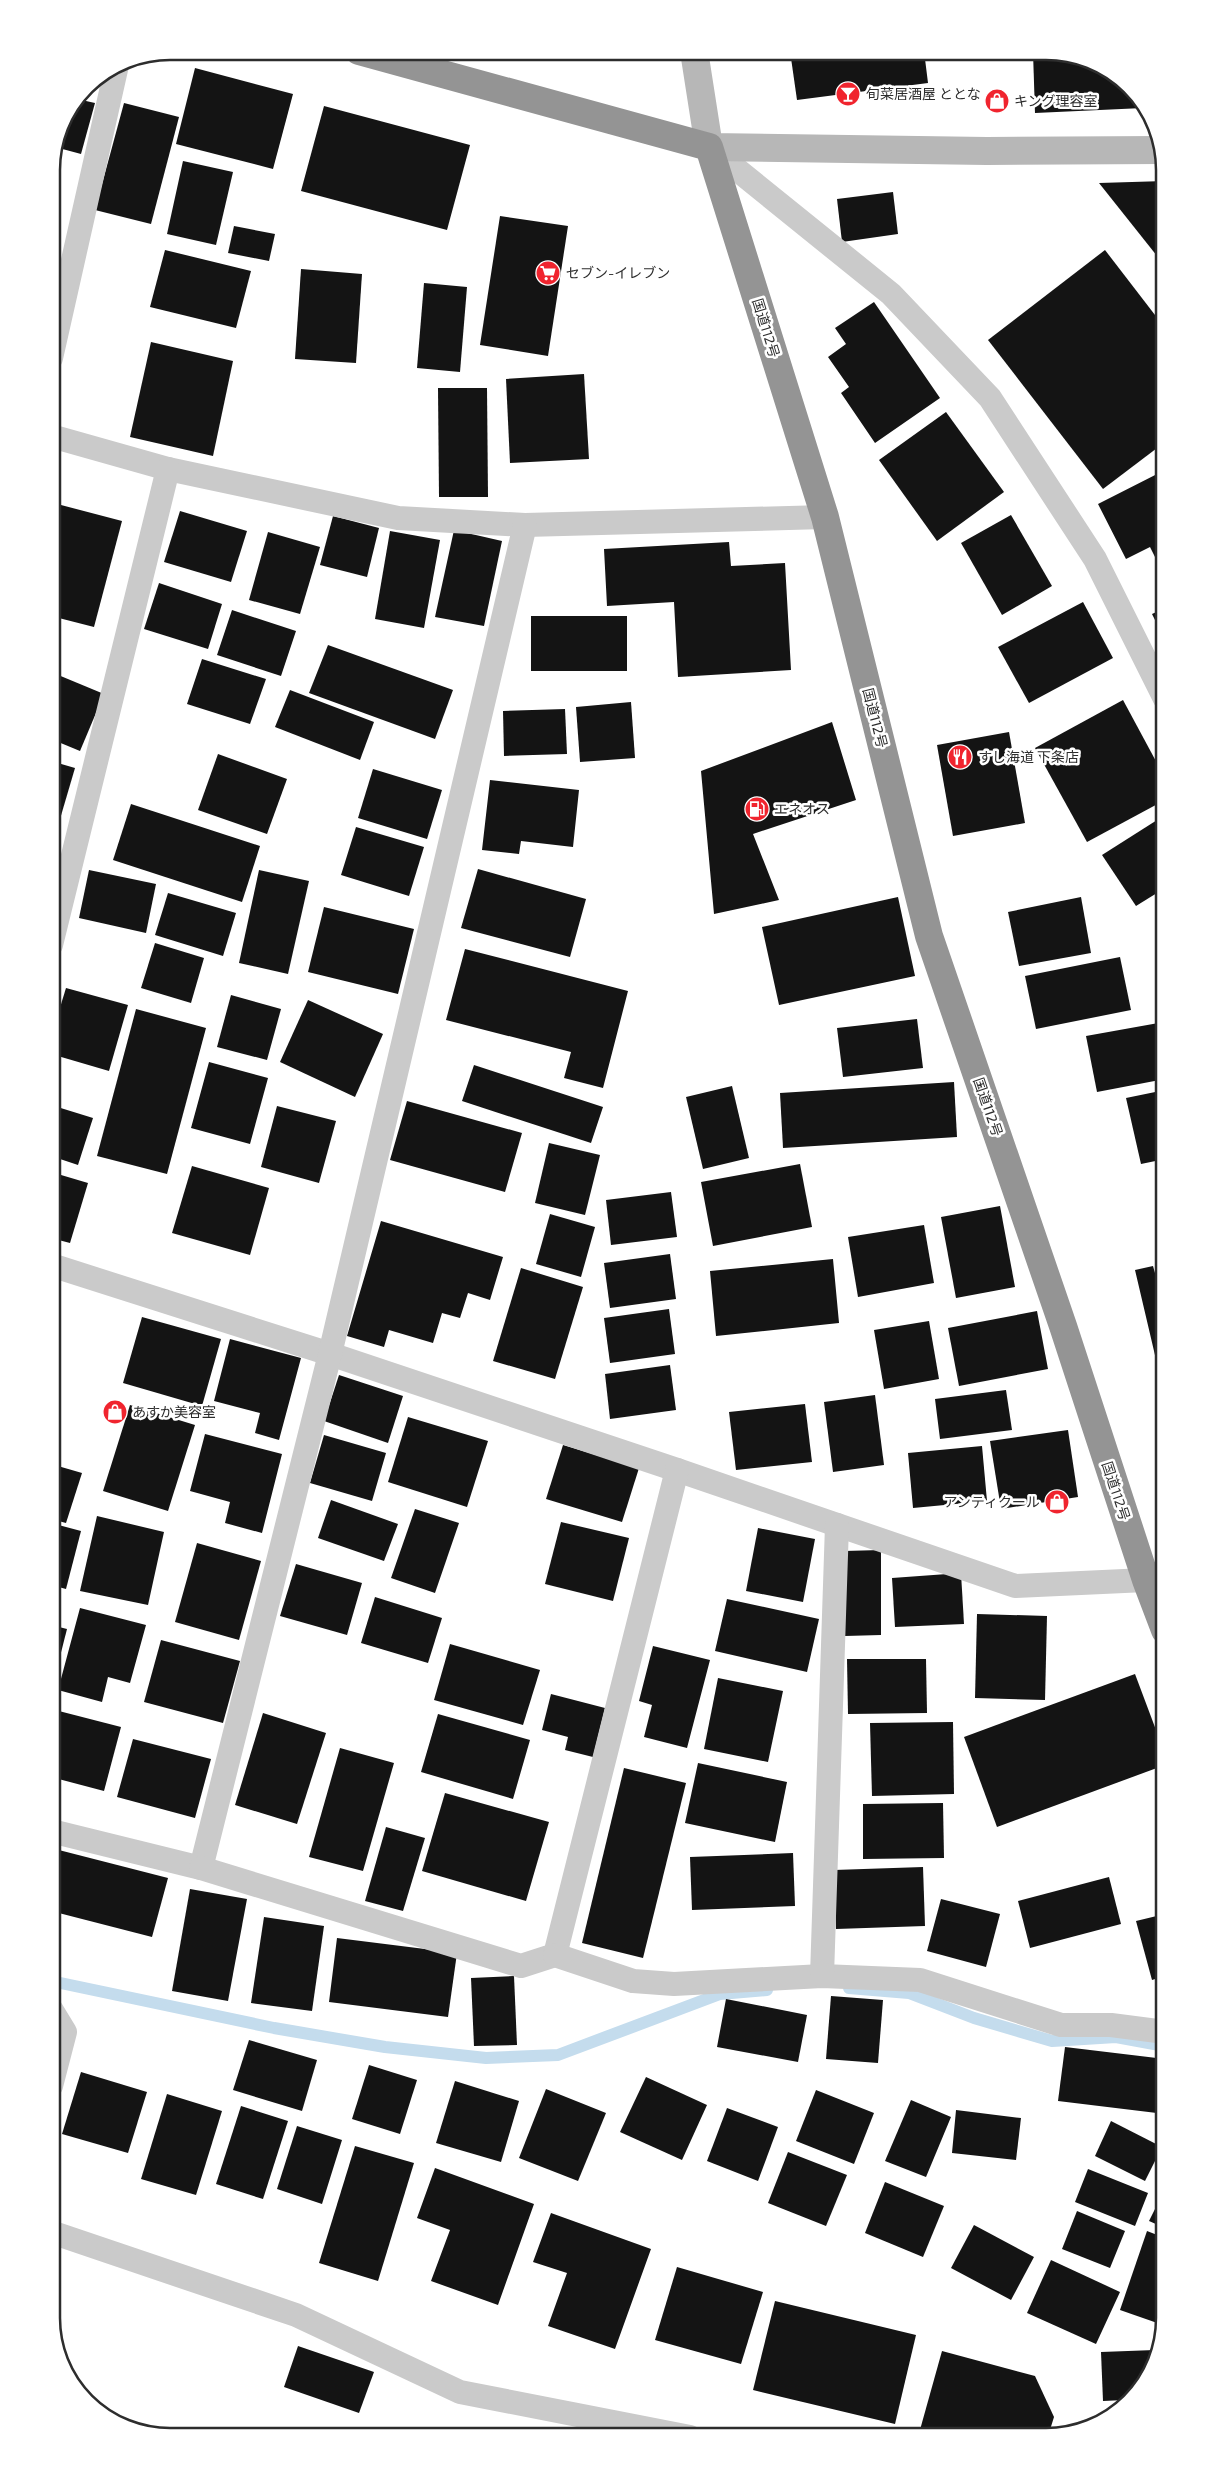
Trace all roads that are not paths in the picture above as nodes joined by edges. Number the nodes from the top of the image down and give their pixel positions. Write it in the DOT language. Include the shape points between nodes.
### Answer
graph roads {
  1 [pos="392,60"];
  2 [pos="695,60"];
  3 [pos="115,75"];
  4 [pos="709,147"];
  5 [pos="1154,150"];
  6 [pos="60,322"];
  7 [pos="60,438"];
  8 [pos="168,469"];
  9 [pos="825,516"];
  10 [pos="525,525"];
  11 [pos="1156,681"];
  12 [pos="60,907"];
  13 [pos="60,1268"];
  14 [pos="330,1354"];
  15 [pos="677,1470"];
  16 [pos="837,1525"];
  17 [pos="1146,1580"];
  18 [pos="1156,1606"];
  19 [pos="60,1833"];
  20 [pos="201,1868"];
  21 [pos="555,1955"];
  22 [pos="822,1976"];
  23 [pos="60,2024"];
  24 [pos="1156,2031"];
  25 [pos="60,2051"];
  26 [pos="60,2235"];
  27 [pos="644,2428"];
  1 -- 4 [label="highway"];
  2 -- 4 [label="street"];
  3 -- 6 [label="lane"];
  4 -- 5 [label="street"];
  4 -- 9 [label="highway, 国道112号"];
  4 -- 11 [label="lane" via="891,294 990,398 1095,559"];
  7 -- 8 [label="lane"];
  8 -- 10 [label="lane" via="398,518"];
  8 -- 12 [label="lane"];
  9 -- 10 [label="lane"];
  9 -- 17 [label="highway, 国道112号" via="929,936"];
  10 -- 14 [label="lane"];
  13 -- 14 [label="lane"];
  14 -- 15 [label="lane"];
  14 -- 20 [label="lane"];
  15 -- 16 [label="lane"];
  15 -- 21 [label="lane"];
  16 -- 17 [label="lane" via="1015,1586"];
  16 -- 22 [label="lane"];
  17 -- 18 [label="highway, 国道112号"];
  19 -- 20 [label="lane"];
  20 -- 21 [label="lane" via="521,1966"];
  21 -- 22 [label="lane" via="633,1981 674,1984"];
  22 -- 24 [label="lane" via="920,1980 1061,2025 1111,2025"];
  23 -- 25 [label="lane" via="65,2032"];
  26 -- 27 [label="lane" via="296,2315 460,2392"];
}
